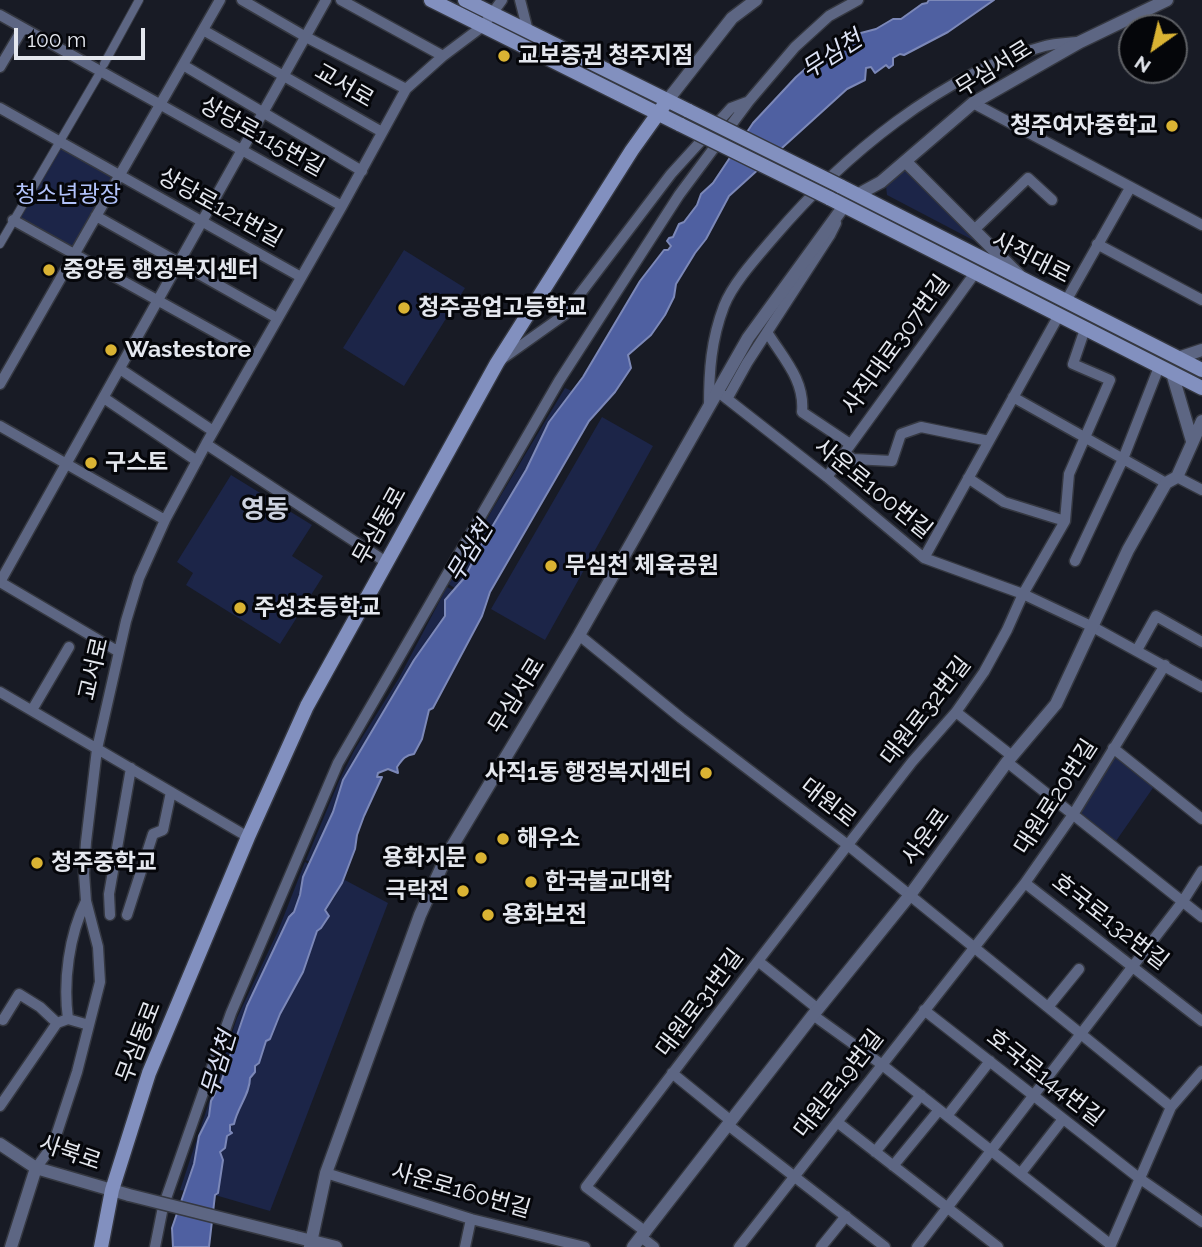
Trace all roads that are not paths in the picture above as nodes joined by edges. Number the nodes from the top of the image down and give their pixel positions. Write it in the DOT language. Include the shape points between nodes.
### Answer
graph roads {
  1 [pos="139,0"];
  2 [pos="220,0"];
  3 [pos="242,0"];
  4 [pos="326,0"];
  5 [pos="341,0"];
  6 [pos="431,0"];
  7 [pos="502,0"];
  8 [pos="520,0"];
  9 [pos="755,0"];
  10 [pos="858,0"];
  11 [pos="1167,0"];
  12 [pos="470,1"];
  13 [pos="739,5"];
  14 [pos="493,14"];
  15 [pos="0,15"];
  16 [pos="483,26"];
  17 [pos="23,28"];
  18 [pos="203,30"];
  19 [pos="528,32"];
  20 [pos="306,37"];
  21 [pos="1080,42"];
  22 [pos="443,56"];
  23 [pos="104,64"];
  24 [pos="183,65"];
  25 [pos="0,67"];
  26 [pos="97,76"];
  27 [pos="285,76"];
  28 [pos="405,89"];
  29 [pos="667,101"];
  30 [pos="749,101"];
  31 [pos="973,103"];
  32 [pos="161,104"];
  33 [pos="0,108"];
  34 [pos="658,113"];
  35 [pos="264,114"];
  36 [pos="382,132"];
  37 [pos="60,141"];
  38 [pos="244,150"];
  39 [pos="906,162"];
  40 [pos="362,170"];
  41 [pos="120,175"];
  42 [pos="1130,188"];
  43 [pos="857,195"];
  44 [pos="1052,200"];
  45 [pos="342,206"];
  46 [pos="844,206"];
  47 [pos="96,216"];
  48 [pos="13,220"];
  49 [pos="202,222"];
  50 [pos="1202,225"];
  51 [pos="974,230"];
  52 [pos="0,244"];
  53 [pos="1097,244"];
  54 [pos="74,255"];
  55 [pos="180,263"];
  56 [pos="975,273"];
  57 [pos="301,277"];
  58 [pos="1023,279"];
  59 [pos="160,300"];
  60 [pos="1202,300"];
  61 [pos="1066,301"];
  62 [pos="1059,315"];
  63 [pos="277,318"];
  64 [pos="1085,329"];
  65 [pos="767,332"];
  66 [pos="1202,350"];
  67 [pos="256,355"];
  68 [pos="1178,358"];
  69 [pos="497,363"];
  70 [pos="120,369"];
  71 [pos="1165,370"];
  72 [pos="1202,370"];
  73 [pos="0,384"];
  74 [pos="1202,388"];
  75 [pos="722,395"];
  76 [pos="1013,397"];
  77 [pos="104,398"];
  78 [pos="709,406"];
  79 [pos="1202,421"];
  80 [pos="0,426"];
  81 [pos="213,431"];
  82 [pos="1085,438"];
  83 [pos="1197,439"];
  84 [pos="989,441"];
  85 [pos="206,444"];
  86 [pos="847,449"];
  87 [pos="1122,458"];
  88 [pos="197,461"];
  89 [pos="66,464"];
  90 [pos="827,477"];
  91 [pos="968,478"];
  92 [pos="1172,480"];
  93 [pos="1202,490"];
  94 [pos="165,520"];
  95 [pos="1065,521"];
  96 [pos="924,558"];
  97 [pos="1075,561"];
  98 [pos="386,562"];
  99 [pos="0,582"];
  100 [pos="1023,594"];
  101 [pos="1093,627"];
  102 [pos="579,635"];
  103 [pos="1202,642"];
  104 [pos="69,647"];
  105 [pos="1137,650"];
  106 [pos="119,652"];
  107 [pos="1165,666"];
  108 [pos="1202,687"];
  109 [pos="0,692"];
  110 [pos="32,710"];
  111 [pos="956,712"];
  112 [pos="1113,748"];
  113 [pos="97,749"];
  114 [pos="1010,759"];
  115 [pos="131,768"];
  116 [pos="171,792"];
  117 [pos="1074,813"];
  118 [pos="1202,819"];
  119 [pos="248,836"];
  120 [pos="849,846"];
  121 [pos="1202,871"];
  122 [pos="1025,883"];
  123 [pos="910,895"];
  124 [pos="86,901"];
  125 [pos="1183,901"];
  126 [pos="110,915"];
  127 [pos="127,915"];
  128 [pos="1202,917"];
  129 [pos="976,948"];
  130 [pos="758,961"];
  131 [pos="1133,966"];
  132 [pos="1079,969"];
  133 [pos="1048,1007"];
  134 [pos="924,1010"];
  135 [pos="816,1012"];
  136 [pos="4,1020"];
  137 [pos="62,1021"];
  138 [pos="1202,1021"];
  139 [pos="89,1025"];
  140 [pos="1081,1033"];
  141 [pos="990,1061"];
  142 [pos="881,1064"];
  143 [pos="1202,1071"];
  144 [pos="672,1073"];
  145 [pos="921,1095"];
  146 [pos="1034,1096"];
  147 [pos="0,1106"];
  148 [pos="1171,1107"];
  149 [pos="943,1113"];
  150 [pos="1063,1119"];
  151 [pos="837,1122"];
  152 [pos="729,1123"];
  153 [pos="0,1144"];
  154 [pos="992,1151"];
  155 [pos="875,1152"];
  156 [pos="893,1166"];
  157 [pos="36,1168"];
  158 [pos="326,1173"];
  159 [pos="1021,1173"];
  160 [pos="794,1175"];
  161 [pos="1139,1178"];
  162 [pos="112,1190"];
  163 [pos="947,1209"];
  164 [pos="846,1216"];
  165 [pos="471,1219"];
  166 [pos="1202,1222"];
  167 [pos="640,1239"];
  168 [pos="311,1243"];
  169 [pos="1111,1246"];
  170 [pos="11,1247"];
  171 [pos="101,1247"];
  172 [pos="156,1247"];
  173 [pos="336,1247"];
  174 [pos="465,1247"];
  175 [pos="585,1247"];
  176 [pos="654,1247"];
  177 [pos="739,1247"];
  178 [pos="821,1247"];
  179 [pos="885,1247"];
  180 [pos="917,1247"];
  181 [pos="998,1247"];
  1 -- 23 [label="street"];
  2 -- 18 [label="street"];
  3 -- 20 [label="street, 교서로"];
  4 -- 20 [label="street"];
  5 -- 22 [label="street"];
  6 -- 16 [label="main road"];
  7 -- 14 [label="street, 교서로"];
  8 -- 19 [label="street"];
  9 -- 13 [label="street, 무심동로"];
  10 -- 30 [label="street" via="829,16 795,47"];
  11 -- 21 [label="street, 무심서로"];
  12 -- 14 [label="main road"];
  13 -- 29 [label="street, 무심동로"];
  14 -- 16 [label="street, 교서로"];
  14 -- 19 [label="main road"];
  15 -- 17 [label="street, 상당로115번길"];
  16 -- 22 [label="street, 교서로"];
  16 -- 34 [label="main road"];
  17 -- 25 [label="street"];
  17 -- 32 [label="street, 상당로115번길"];
  18 -- 24 [label="street"];
  18 -- 27 [label="street, 교서로"];
  19 -- 29 [label="main road"];
  20 -- 27 [label="street"];
  20 -- 28 [label="street, 교서로"];
  21 -- 31 [label="street, 무심서로"];
  21 -- 78 [label="street" via="1047,45 943,90 866,145 796,211 724,304 710,357"];
  22 -- 28 [label="street, 교서로"];
  24 -- 32 [label="street"];
  24 -- 35 [label="street"];
  26 -- 37 [label="street"];
  27 -- 35 [label="street"];
  27 -- 36 [label="street, 교서로"];
  28 -- 36 [label="street, 교서로"];
  29 -- 34 [label="main road, 무심동로"];
  29 -- 43 [label="main road, 사직대로, bridge"];
  30 -- 69 [label="street" via="731,108 671,174 564,315"];
  30 -- 172 [label="street" via="679,195 559,381 338,763 231,1013 163,1207"];
  31 -- 39 [label="street, 무심서로"];
  31 -- 42 [label="street"];
  32 -- 38 [label="street, 상당로115번길"];
  32 -- 41 [label="street"];
  33 -- 37 [label="street, 상당로121번길"];
  34 -- 46 [label="main road, 사직대로, bridge"];
  34 -- 69 [label="main road, 무심동로"];
  35 -- 38 [label="street"];
  35 -- 40 [label="street"];
  36 -- 40 [label="street, 교서로"];
  37 -- 41 [label="street, 상당로121번길"];
  37 -- 48 [label="street"];
  38 -- 45 [label="street, 상당로115번길"];
  38 -- 49 [label="street"];
  39 -- 43 [label="street, 무심서로"];
  39 -- 51 [label="street"];
  40 -- 45 [label="street, 교서로"];
  41 -- 47 [label="street"];
  41 -- 49 [label="street, 상당로121번길"];
  42 -- 50 [label="street"];
  42 -- 53 [label="street"];
  43 -- 58 [label="main road, 사직대로"];
  44 -- 51 [label="street" via="1028,178"];
  45 -- 57 [label="street, 교서로"];
  46 -- 56 [label="main road, 사직대로"];
  46 -- 65 [label="street" via="831,235"];
  46 -- 75 [label="street, 무심서로" via="748,338"];
  47 -- 54 [label="street"];
  47 -- 55 [label="street"];
  48 -- 52 [label="street"];
  48 -- 54 [label="street"];
  49 -- 55 [label="street"];
  49 -- 57 [label="street, 상당로121번길"];
  51 -- 58 [label="street"];
  53 -- 60 [label="street"];
  53 -- 61 [label="street"];
  54 -- 59 [label="street"];
  54 -- 73 [label="street"];
  55 -- 59 [label="street"];
  55 -- 63 [label="street"];
  56 -- 62 [label="main road, 사직대로"];
  56 -- 86 [label="street, 사직대로307번길"];
  57 -- 63 [label="street, 교서로"];
  58 -- 61 [label="main road, 사직대로"];
  59 -- 67 [label="street"];
  59 -- 70 [label="street"];
  61 -- 68 [label="main road, 사직대로"];
  62 -- 64 [label="main road, 사직대로"];
  62 -- 76 [label="street"];
  63 -- 67 [label="street, 교서로"];
  64 -- 71 [label="main road, 사직대로"];
  64 -- 82 [label="street, 대원로32번길" via="1073,364 1110,380"];
  65 -- 75 [label="street"];
  65 -- 86 [label="street" via="800,383 802,412"];
  66 -- 68 [label="street"];
  67 -- 81 [label="street, 교서로"];
  68 -- 72 [label="main road, 사직대로"];
  69 -- 98 [label="main road, 무심동로"];
  70 -- 77 [label="street"];
  70 -- 81 [label="street"];
  71 -- 74 [label="main road, 사직대로"];
  71 -- 83 [label="street"];
  71 -- 87 [label="street"];
  75 -- 78 [label="street, 무심서로"];
  75 -- 90 [label="street, 사운로100번길"];
  76 -- 82 [label="street"];
  76 -- 84 [label="street"];
  77 -- 88 [label="street"];
  77 -- 89 [label="street"];
  78 -- 102 [label="street, 무심서로"];
  79 -- 83 [label="street, 사운로"];
  80 -- 89 [label="street"];
  81 -- 85 [label="street, 교서로"];
  82 -- 87 [label="street"];
  82 -- 95 [label="street, 대원로32번길" via="1069,474"];
  83 -- 92 [label="street, 사운로"];
  84 -- 86 [label="street" via="921,427 901,434 892,461 853,459"];
  84 -- 91 [label="street"];
  85 -- 88 [label="street, 교서로"];
  85 -- 98 [label="street"];
  86 -- 90 [label="street, 사직대로307번길"];
  87 -- 92 [label="street"];
  87 -- 97 [label="street"];
  88 -- 94 [label="street, 교서로"];
  89 -- 94 [label="street"];
  89 -- 99 [label="street"];
  90 -- 96 [label="street, 사운로100번길"];
  91 -- 95 [label="street" via="1010,504"];
  91 -- 96 [label="street"];
  92 -- 93 [label="street"];
  92 -- 101 [label="street, 사운로" via="1128,550"];
  94 -- 106 [label="street, 교서로" via="139,578"];
  95 -- 100 [label="street, 대원로32번길"];
  96 -- 100 [label="street, 사운로100번길"];
  98 -- 119 [label="main road, 무심동로" via="307,706"];
  99 -- 106 [label="street"];
  100 -- 101 [label="street, 사운로100번길"];
  100 -- 111 [label="street, 대원로32번길" via="984,672"];
  101 -- 105 [label="street, 사운로100번길"];
  101 -- 114 [label="street, 사운로" via="1056,704"];
  102 -- 120 [label="street, 대원로"];
  102 -- 158 [label="street, 무심서로" via="447,855"];
  103 -- 105 [label="street" via="1156,616"];
  104 -- 110 [label="street"];
  105 -- 107 [label="street, 사운로100번길"];
  106 -- 113 [label="street, 교서로"];
  107 -- 108 [label="street, 사운로100번길"];
  107 -- 112 [label="street, 대원로20번길"];
  109 -- 110 [label="street"];
  110 -- 113 [label="street"];
  111 -- 114 [label="street"];
  111 -- 120 [label="street, 대원로32번길"];
  112 -- 117 [label="street, 대원로20번길"];
  112 -- 118 [label="street"];
  113 -- 115 [label="street"];
  113 -- 124 [label="street, 교서로" via="84,873"];
  114 -- 117 [label="street"];
  114 -- 123 [label="street, 사운로"];
  115 -- 116 [label="street"];
  115 -- 126 [label="street" via="109,894"];
  116 -- 119 [label="street"];
  116 -- 127 [label="street" via="163,830 153,834"];
  117 -- 122 [label="street, 대원로20번길"];
  117 -- 125 [label="street"];
  119 -- 162 [label="main road, 무심동로" via="149,1073"];
  120 -- 123 [label="street, 대원로"];
  120 -- 130 [label="street, 대원로31번길"];
  121 -- 125 [label="street"];
  122 -- 129 [label="street, 대원로20번길"];
  122 -- 131 [label="street, 호국로132번길"];
  123 -- 129 [label="street, 대원로"];
  123 -- 135 [label="street, 사운로"];
  124 -- 137 [label="street, 교서로" via="75,922"];
  124 -- 139 [label="street, 교서로" via="98,947 100,982"];
  125 -- 128 [label="street"];
  125 -- 131 [label="street"];
  129 -- 133 [label="street, 대원로"];
  129 -- 134 [label="street, 대원로19번길"];
  130 -- 135 [label="street"];
  130 -- 144 [label="street, 대원로31번길"];
  131 -- 138 [label="street, 호국로132번길"];
  131 -- 140 [label="street"];
  132 -- 133 [label="street"];
  133 -- 140 [label="street, 대원로"];
  134 -- 141 [label="street, 호국로144번길"];
  134 -- 142 [label="street, 대원로19번길"];
  135 -- 142 [label="street"];
  135 -- 152 [label="street, 사운로"];
  136 -- 137 [label="street" via="19,994"];
  137 -- 139 [label="street"];
  137 -- 147 [label="street"];
  139 -- 157 [label="street, 교서로" via="53,1145"];
  140 -- 146 [label="street"];
  140 -- 148 [label="street, 대원로"];
  141 -- 146 [label="street, 호국로144번길"];
  141 -- 149 [label="street"];
  142 -- 145 [label="street"];
  142 -- 151 [label="street, 대원로19번길"];
  143 -- 148 [label="street"];
  144 -- 152 [label="street"];
  144 -- 167 [label="street, 대원로31번길" via="586,1187"];
  145 -- 149 [label="street"];
  145 -- 155 [label="street"];
  146 -- 150 [label="street, 호국로144번길"];
  146 -- 154 [label="street"];
  148 -- 161 [label="street"];
  149 -- 154 [label="street"];
  149 -- 156 [label="street"];
  150 -- 159 [label="street"];
  150 -- 161 [label="street, 호국로144번길"];
  151 -- 155 [label="street"];
  151 -- 160 [label="street, 대원로19번길"];
  152 -- 160 [label="street"];
  152 -- 167 [label="street, 사운로"];
  153 -- 157 [label="street, 사북로"];
  154 -- 159 [label="street"];
  154 -- 163 [label="street"];
  155 -- 156 [label="street"];
  156 -- 163 [label="street"];
  157 -- 162 [label="street, 사북로"];
  157 -- 170 [label="street, 교서로"];
  158 -- 165 [label="street, 사운로160번길"];
  158 -- 168 [label="street, 무심서로"];
  159 -- 169 [label="street"];
  160 -- 164 [label="street"];
  160 -- 177 [label="street, 대원로19번길"];
  161 -- 166 [label="street, 호국로144번길"];
  161 -- 169 [label="street"];
  162 -- 168 [label="street, 사북로, bridge"];
  162 -- 171 [label="main road, 무심동로"];
  163 -- 180 [label="street"];
  163 -- 181 [label="street"];
  164 -- 178 [label="street"];
  164 -- 179 [label="street"];
  165 -- 174 [label="street"];
  165 -- 175 [label="street, 사운로160번길"];
  167 -- 176 [label="street"];
  168 -- 173 [label="street"];
}
